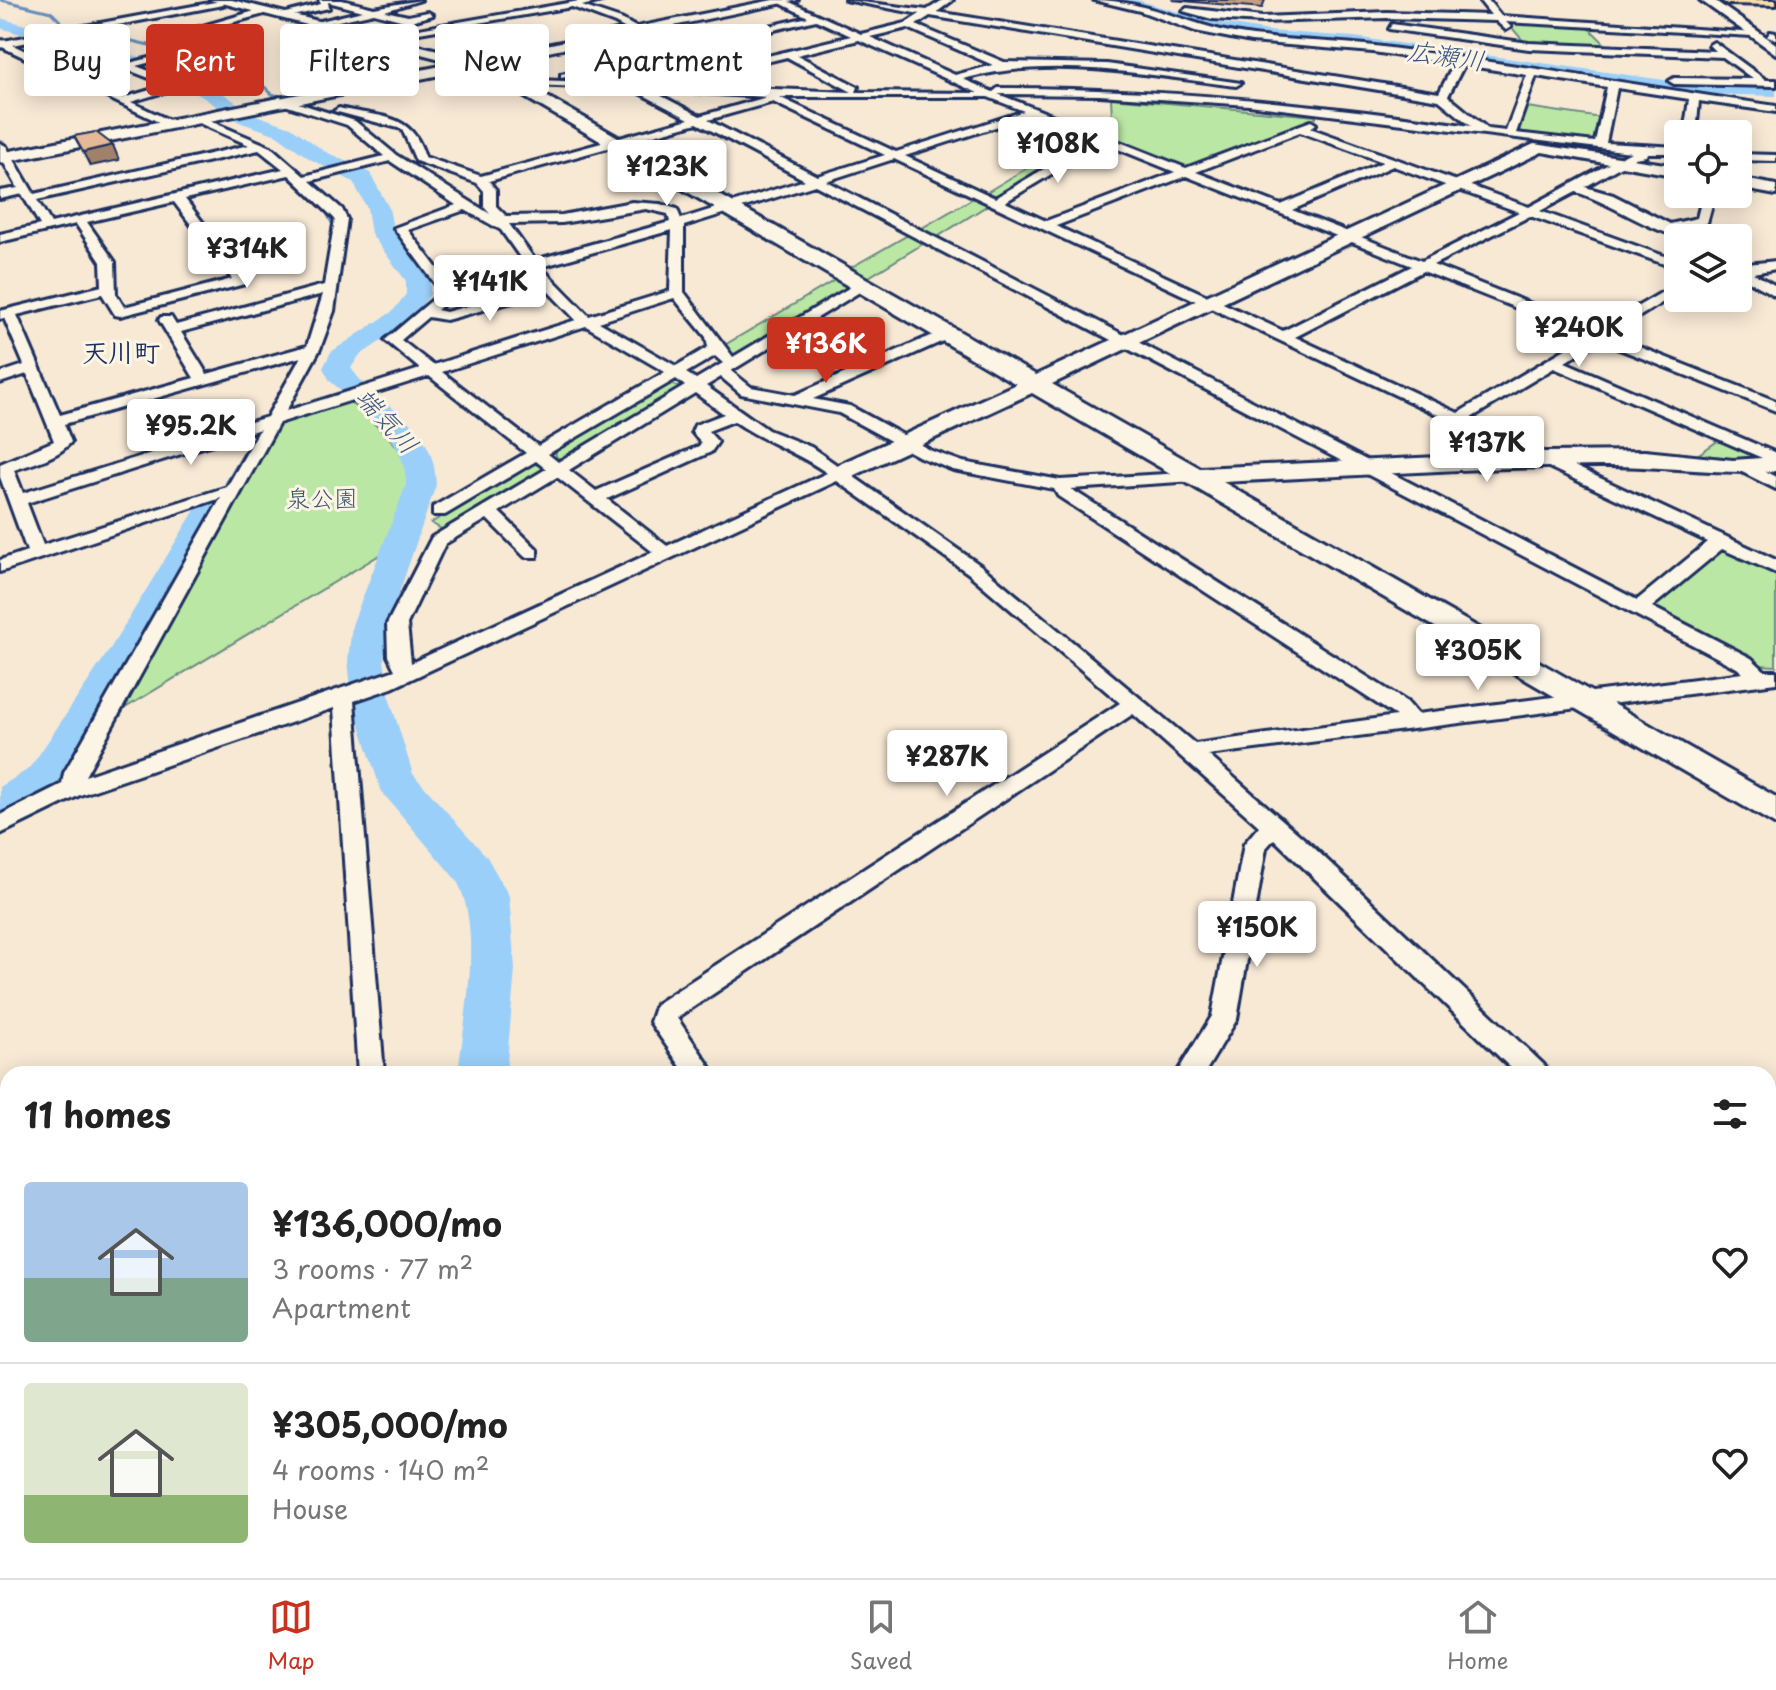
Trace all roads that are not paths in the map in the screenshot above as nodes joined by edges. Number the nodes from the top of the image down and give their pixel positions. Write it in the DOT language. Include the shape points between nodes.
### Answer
graph roads {
  1 [pos="323,0"];
  2 [pos="331,0"];
  3 [pos="417,0"];
  4 [pos="601,0"];
  5 [pos="849,0"];
  6 [pos="949,0"];
  7 [pos="1098,0"];
  8 [pos="1144,0"];
  9 [pos="1483,0"];
  10 [pos="1706,0"];
  11 [pos="1720,0"];
  12 [pos="1727,0"];
  13 [pos="220,1"];
  14 [pos="784,1"];
  15 [pos="1776,1"];
  16 [pos="1111,2"];
  17 [pos="572,4"];
  18 [pos="479,6"];
  19 [pos="367,10"];
  20 [pos="265,11"];
  21 [pos="436,14"];
  22 [pos="283,15"];
  23 [pos="496,15"];
  24 [pos="927,15"];
  25 [pos="1388,15"];
  26 [pos="1108,16"];
  27 [pos="819,17"];
  28 [pos="1500,19"];
  29 [pos="216,24"];
  30 [pos="319,24"];
  31 [pos="621,24"];
  32 [pos="667,24"];
  33 [pos="909,25"];
  34 [pos="1610,25"];
  35 [pos="1314,27"];
  36 [pos="771,28"];
  37 [pos="1653,28"];
  38 [pos="419,29"];
  39 [pos="1107,29"];
  40 [pos="1694,30"];
  41 [pos="1752,33"];
  42 [pos="861,37"];
  43 [pos="1774,37"];
  44 [pos="1106,41"];
  45 [pos="1,44"];
  46 [pos="1522,45"];
  47 [pos="1597,50"];
  48 [pos="1776,50"];
  49 [pos="1641,52"];
  50 [pos="24,53"];
  51 [pos="1683,53"];
  52 [pos="788,54"];
  53 [pos="1725,54"];
  54 [pos="24,56"];
  55 [pos="771,58"];
  56 [pos="14,59"];
  57 [pos="1461,61"];
  58 [pos="1609,61"];
  59 [pos="1651,61"];
  60 [pos="1695,63"];
  61 [pos="1253,64"];
  62 [pos="1002,65"];
  63 [pos="1533,66"];
  64 [pos="130,67"];
  65 [pos="1107,67"];
  66 [pos="435,69"];
  67 [pos="1661,70"];
  68 [pos="1707,72"];
  69 [pos="564,76"];
  70 [pos="549,77"];
  71 [pos="1618,77"];
  72 [pos="954,78"];
  73 [pos="1672,81"];
  74 [pos="1236,83"];
  75 [pos="1720,84"];
  76 [pos="1771,84"];
  77 [pos="771,86"];
  78 [pos="854,89"];
  79 [pos="985,92"];
  80 [pos="1104,92"];
  81 [pos="113,96"];
  82 [pos="533,96"];
  83 [pos="652,96"];
  84 [pos="772,96"];
  85 [pos="1442,97"];
  86 [pos="1694,97"];
  87 [pos="279,100"];
  88 [pos="123,101"];
  89 [pos="1218,101"];
  90 [pos="1776,109"];
  91 [pos="1036,111"];
  92 [pos="325,115"];
  93 [pos="1323,116"];
  94 [pos="196,118"];
  95 [pos="1692,120"];
  96 [pos="696,121"];
  97 [pos="167,123"];
  98 [pos="1299,128"];
  99 [pos="1482,130"];
  100 [pos="1510,134"];
  101 [pos="1104,138"];
  102 [pos="615,143"];
  103 [pos="1600,145"];
  104 [pos="260,146"];
  105 [pos="1540,147"];
  106 [pos="1664,149"];
  107 [pos="1752,150"];
  108 [pos="1776,150"];
  109 [pos="2,154"];
  110 [pos="896,155"];
  111 [pos="1664,156"];
  112 [pos="392,157"];
  113 [pos="1752,157"];
  114 [pos="1776,158"];
  115 [pos="1627,161"];
  116 [pos="1393,162"];
  117 [pos="1664,168"];
  118 [pos="1187,171"];
  119 [pos="296,175"];
  120 [pos="481,180"];
  121 [pos="814,181"];
  122 [pos="1752,186"];
  123 [pos="1462,187"];
  124 [pos="1575,188"];
  125 [pos="1776,190"];
  126 [pos="28,194"];
  127 [pos="0,195"];
  128 [pos="177,197"];
  129 [pos="996,202"];
  130 [pos="466,206"];
  131 [pos="729,208"];
  132 [pos="1706,208"];
  133 [pos="1281,210"];
  134 [pos="1529,211"];
  135 [pos="491,216"];
  136 [pos="80,220"];
  137 [pos="678,224"];
  138 [pos="1687,224"];
  139 [pos="1047,225"];
  140 [pos="47,227"];
  141 [pos="1664,228"];
  142 [pos="0,238"];
  143 [pos="1352,238"];
  144 [pos="1664,260"];
  145 [pos="532,265"];
  146 [pos="1776,265"];
  147 [pos="1423,266"];
  148 [pos="1752,268"];
  149 [pos="1752,278"];
  150 [pos="864,285"];
  151 [pos="550,287"];
  152 [pos="109,288"];
  153 [pos="330,288"];
  154 [pos="446,289"];
  155 [pos="1776,292"];
  156 [pos="677,293"];
  157 [pos="1664,295"];
  158 [pos="1210,302"];
  159 [pos="156,305"];
  160 [pos="427,313"];
  161 [pos="4,314"];
  162 [pos="588,321"];
  163 [pos="172,330"];
  164 [pos="947,334"];
  165 [pos="1597,335"];
  166 [pos="1285,336"];
  167 [pos="1125,342"];
  168 [pos="313,349"];
  169 [pos="716,349"];
  170 [pos="1553,362"];
  171 [pos="726,366"];
  172 [pos="31,368"];
  173 [pos="430,372"];
  174 [pos="0,378"];
  175 [pos="202,378"];
  176 [pos="686,379"];
  177 [pos="1034,384"];
  178 [pos="1776,388"];
  179 [pos="797,400"];
  180 [pos="1768,403"];
  181 [pos="735,415"];
  182 [pos="1459,419"];
  183 [pos="273,420"];
  184 [pos="57,421"];
  185 [pos="907,442"];
  186 [pos="536,453"];
  187 [pos="1547,459"];
  188 [pos="1776,461"];
  189 [pos="1744,466"];
  190 [pos="1368,468"];
  191 [pos="557,469"];
  192 [pos="840,473"];
  193 [pos="1195,476"];
  194 [pos="1776,484"];
  195 [pos="1060,485"];
  196 [pos="230,492"];
  197 [pos="595,498"];
  198 [pos="18,500"];
  199 [pos="439,511"];
  200 [pos="488,511"];
  201 [pos="1720,541"];
  202 [pos="37,553"];
  203 [pos="531,553"];
  204 [pos="666,554"];
  205 [pos="0,566"];
  206 [pos="1776,567"];
  207 [pos="1639,608"];
  208 [pos="406,673"];
  209 [pos="1769,678"];
  210 [pos="351,697"];
  211 [pos="1584,702"];
  212 [pos="1135,703"];
  213 [pos="1413,723"];
  214 [pos="1192,753"];
  215 [pos="72,789"];
  216 [pos="1776,812"];
  217 [pos="0,825"];
  218 [pos="1273,826"];
  219 [pos="371,1066"];
  220 [pos="696,1066"];
  221 [pos="1194,1066"];
  222 [pos="1527,1066"];
  1 -- 22 [label="street" via="326,6"];
  2 -- 19 [label="street"];
  3 -- 19 [label="street"];
  4 -- 17 [label="street"];
  5 -- 24 [label="street"];
  6 -- 24 [label="street"];
  7 -- 16 [label="street"];
  8 -- 35 [label="street" via="1210,16"];
  9 -- 28 [label="street"];
  10 -- 41 [label="street"];
  11 -- 43 [label="street"];
  12 -- 15 [label="main road"];
  13 -- 20 [label="street"];
  13 -- 45 [label="street"];
  14 -- 27 [label="street"];
  14 -- 32 [label="street"];
  16 -- 26 [label="street"];
  16 -- 57 [label="street" via="1239,37"];
  17 -- 23 [label="street"];
  17 -- 31 [label="street"];
  18 -- 23 [label="street"];
  19 -- 21 [label="street" via="408,19"];
  19 -- 30 [label="street"];
  20 -- 22 [label="street"];
  20 -- 29 [label="street"];
  22 -- 30 [label="street"];
  23 -- 38 [label="street"];
  24 -- 33 [label="street"];
  24 -- 44 [label="street"];
  25 -- 28 [label="street"];
  25 -- 35 [label="street"];
  25 -- 46 [label="street" via="1393,28"];
  27 -- 36 [label="street"];
  27 -- 42 [label="street"];
  28 -- 34 [label="street"];
  28 -- 46 [label="street"];
  33 -- 42 [label="street"];
  33 -- 62 [label="street"];
  34 -- 37 [label="street"];
  34 -- 49 [label="street"];
  35 -- 63 [label="street"];
  37 -- 40 [label="street"];
  37 -- 51 [label="street"];
  39 -- 44 [label="street"];
  40 -- 41 [label="street"];
  40 -- 53 [label="street"];
  41 -- 48 [label="street"];
  42 -- 52 [label="street"];
  42 -- 72 [label="street"];
  44 -- 61 [label="street"];
  44 -- 65 [label="street"];
  45 -- 50 [label="street"];
  46 -- 47 [label="street"];
  46 -- 63 [label="street"];
  47 -- 49 [label="street"];
  47 -- 58 [label="street"];
  49 -- 51 [label="street"];
  49 -- 59 [label="street"];
  51 -- 53 [label="street"];
  51 -- 60 [label="street"];
  52 -- 55 [label="street"];
  52 -- 78 [label="street"];
  53 -- 76 [label="street"];
  54 -- 56 [label="street"];
  57 -- 63 [label="street"];
  57 -- 85 [label="street"];
  61 -- 74 [label="street"];
  61 -- 85 [label="street"];
  62 -- 65 [label="street"];
  62 -- 72 [label="street"];
  63 -- 71 [label="street"];
  63 -- 100 [label="street"];
  64 -- 88 [label="street" via="177,85"];
  65 -- 74 [label="street"];
  65 -- 80 [label="street"];
  66 -- 87 [label="street"];
  67 -- 73 [label="street"];
  68 -- 75 [label="street"];
  69 -- 70 [label="street"];
  71 -- 73 [label="street"];
  71 -- 86 [label="street"];
  71 -- 103 [label="street"];
  72 -- 79 [label="street"];
  73 -- 75 [label="street"];
  74 -- 89 [label="street"];
  75 -- 76 [label="street"];
  77 -- 78 [label="street"];
  78 -- 79 [label="street"];
  79 -- 80 [label="street"];
  79 -- 84 [label="street"];
  79 -- 91 [label="street"];
  80 -- 89 [label="street"];
  81 -- 88 [label="street"];
  82 -- 102 [label="street"];
  83 -- 96 [label="street"];
  84 -- 96 [label="street"];
  84 -- 110 [label="street"];
  85 -- 99 [label="street"];
  86 -- 90 [label="street"];
  86 -- 95 [label="street"];
  87 -- 92 [label="street"];
  87 -- 94 [label="street"];
  88 -- 97 [label="street"];
  89 -- 99 [label="street"];
  91 -- 101 [label="street"];
  91 -- 110 [label="street"];
  92 -- 112 [label="street" via="351,123"];
  92 -- 120 [label="street" via="339,111 403,125 414,137 420,159"];
  93 -- 98 [label="street"];
  94 -- 97 [label="street"];
  94 -- 104 [label="street"];
  96 -- 102 [label="street"];
  96 -- 121 [label="street"];
  97 -- 109 [label="street"];
  98 -- 116 [label="street"];
  98 -- 118 [label="street"];
  99 -- 100 [label="street"];
  99 -- 105 [label="street" via="1504,141"];
  100 -- 103 [label="street"];
  101 -- 118 [label="street"];
  101 -- 129 [label="street"];
  102 -- 120 [label="street"];
  102 -- 131 [label="street"];
  103 -- 106 [label="street"];
  104 -- 119 [label="street"];
  104 -- 126 [label="street"];
  105 -- 115 [label="street"];
  105 -- 123 [label="street"];
  107 -- 108 [label="street"];
  109 -- 126 [label="street"];
  110 -- 121 [label="street"];
  110 -- 129 [label="street"];
  111 -- 115 [label="street" via="1634,154"];
  112 -- 119 [label="street"];
  112 -- 130 [label="street"];
  113 -- 114 [label="street"];
  115 -- 117 [label="street"];
  115 -- 124 [label="street"];
  116 -- 123 [label="street"];
  116 -- 133 [label="street"];
  118 -- 133 [label="street"];
  118 -- 139 [label="street"];
  119 -- 128 [label="street"];
  119 -- 153 [label="street" via="341,216"];
  120 -- 135 [label="street" via="489,187"];
  121 -- 131 [label="street"];
  121 -- 167 [label="street"];
  122 -- 125 [label="street"];
  123 -- 134 [label="street"];
  123 -- 143 [label="street"];
  124 -- 134 [label="street"];
  124 -- 141 [label="street" via="1609,198"];
  126 -- 127 [label="street"];
  126 -- 140 [label="street"];
  128 -- 136 [label="street"];
  128 -- 159 [label="street" via="240,281"];
  129 -- 139 [label="street"];
  130 -- 135 [label="street"];
  130 -- 154 [label="street" via="400,228"];
  131 -- 137 [label="street"];
  131 -- 150 [label="street"];
  132 -- 138 [label="street" via="1703,220"];
  133 -- 143 [label="street"];
  134 -- 144 [label="street"];
  134 -- 147 [label="street"];
  135 -- 137 [label="street" via="559,220 657,207 673,212"];
  135 -- 145 [label="street" via="508,228"];
  136 -- 140 [label="street"];
  136 -- 152 [label="street" via="108,262"];
  137 -- 145 [label="street"];
  137 -- 156 [label="street"];
  139 -- 158 [label="street"];
  140 -- 142 [label="street"];
  143 -- 147 [label="street"];
  143 -- 158 [label="street"];
  145 -- 151 [label="street"];
  145 -- 154 [label="street"];
  146 -- 148 [label="street"];
  147 -- 165 [label="street"];
  147 -- 166 [label="street"];
  149 -- 155 [label="street"];
  150 -- 164 [label="street"];
  150 -- 171 [label="street"];
  151 -- 160 [label="street" via="446,316"];
  151 -- 162 [label="street"];
  152 -- 159 [label="street" via="120,312"];
  152 -- 161 [label="street"];
  153 -- 163 [label="street"];
  153 -- 168 [label="street" via="325,321"];
  154 -- 160 [label="street"];
  156 -- 162 [label="street"];
  156 -- 169 [label="street" via="713,336"];
  157 -- 165 [label="street"];
  158 -- 166 [label="street"];
  158 -- 167 [label="street"];
  159 -- 163 [label="street"];
  160 -- 173 [label="street" via="392,340"];
  161 -- 172 [label="street"];
  162 -- 173 [label="street"];
  162 -- 176 [label="street"];
  163 -- 175 [label="street"];
  164 -- 177 [label="street"];
  164 -- 179 [label="street"];
  165 -- 170 [label="street"];
  165 -- 180 [label="street"];
  166 -- 182 [label="street"];
  167 -- 177 [label="street"];
  167 -- 190 [label="street"];
  168 -- 175 [label="street"];
  168 -- 183 [label="street"];
  169 -- 171 [label="street"];
  169 -- 176 [label="street"];
  170 -- 182 [label="street"];
  170 -- 188 [label="street"];
  171 -- 176 [label="street"];
  171 -- 179 [label="street" via="746,391"];
  172 -- 174 [label="street"];
  172 -- 184 [label="street"];
  173 -- 183 [label="street"];
  173 -- 186 [label="street"];
  175 -- 184 [label="street"];
  176 -- 181 [label="street"];
  176 -- 186 [label="street"];
  176 -- 191 [label="street"];
  177 -- 185 [label="street"];
  177 -- 193 [label="street"];
  178 -- 180 [label="street"];
  179 -- 185 [label="street" via="844,409"];
  181 -- 192 [label="street"];
  181 -- 197 [label="street" via="701,428 710,442 705,449"];
  182 -- 187 [label="street"];
  183 -- 196 [label="street"];
  183 -- 198 [label="street"];
  184 -- 198 [label="street" via="62,446 5,468"];
  185 -- 192 [label="street"];
  185 -- 195 [label="street" via="937,460"];
  186 -- 191 [label="street"];
  186 -- 199 [label="street"];
  187 -- 189 [label="street" via="1645,458"];
  187 -- 190 [label="street"];
  187 -- 201 [label="street"];
  188 -- 189 [label="street"];
  189 -- 194 [label="street"];
  190 -- 193 [label="street"];
  190 -- 207 [label="street"];
  191 -- 197 [label="street"];
  191 -- 200 [label="street"];
  192 -- 204 [label="street"];
  192 -- 212 [label="street" via="974,569"];
  193 -- 195 [label="street"];
  193 -- 211 [label="street"];
  195 -- 213 [label="street" via="1400,707"];
  196 -- 202 [label="street"];
  196 -- 215 [label="street" via="75,773"];
  197 -- 204 [label="street"];
  198 -- 202 [label="street"];
  200 -- 203 [label="street"];
  200 -- 208 [label="street" via="432,547 397,624 398,656"];
  201 -- 206 [label="street"];
  201 -- 207 [label="street"];
  202 -- 205 [label="street"];
  204 -- 208 [label="street"];
  207 -- 209 [label="street"];
  208 -- 210 [label="street"];
  209 -- 211 [label="street"];
  210 -- 215 [label="street"];
  210 -- 219 [label="street"];
  211 -- 213 [label="street"];
  211 -- 216 [label="street"];
  212 -- 214 [label="street"];
  212 -- 220 [label="street" via="665,1012 663,1022"];
  213 -- 214 [label="street"];
  214 -- 218 [label="street"];
  215 -- 217 [label="street"];
  218 -- 221 [label="street" via="1255,844 1224,1019"];
  218 -- 222 [label="street"];
}
